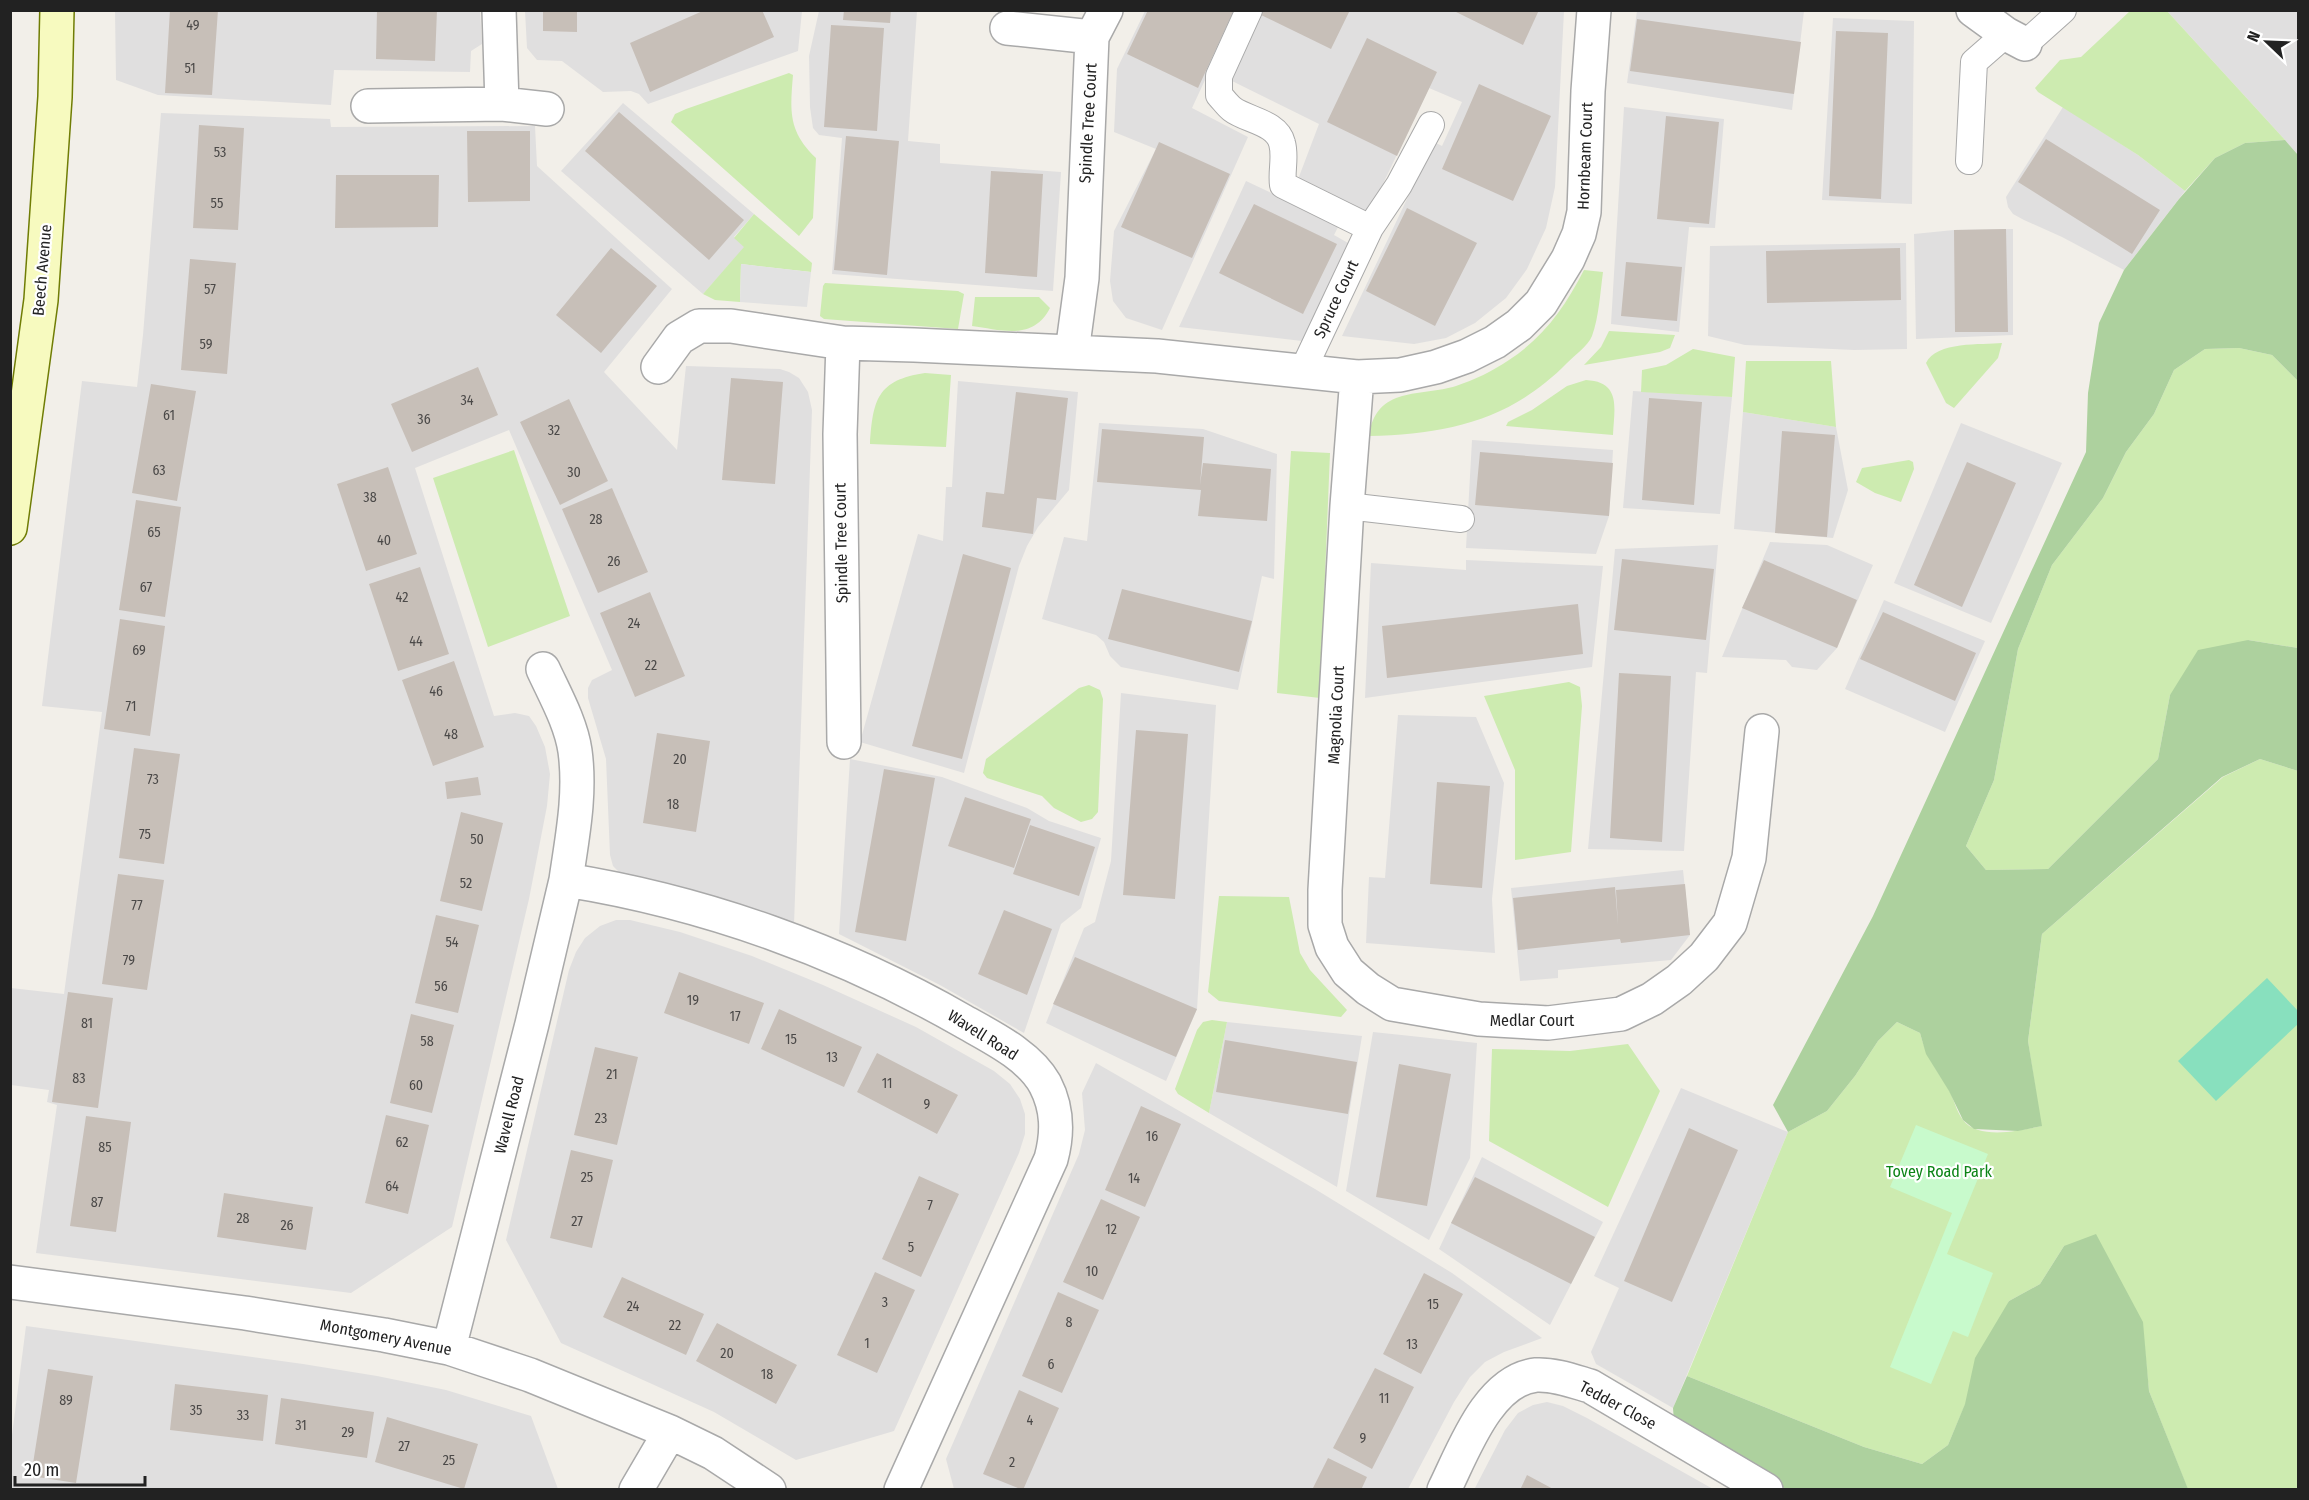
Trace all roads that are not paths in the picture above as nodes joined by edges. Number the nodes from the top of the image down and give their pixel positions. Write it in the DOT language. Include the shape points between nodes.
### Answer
graph roads {
  1 [pos="57,10"];
  2 [pos="499,10"];
  3 [pos="1249,10"];
  4 [pos="1594,10"];
  5 [pos="1973,10"];
  6 [pos="2063,10"];
  7 [pos="1099,24"];
  8 [pos="1008,28"];
  9 [pos="2016,39"];
  10 [pos="502,104"];
  11 [pos="368,106"];
  12 [pos="547,109"];
  13 [pos="1431,125"];
  14 [pos="1969,161"];
  15 [pos="1370,228"];
  16 [pos="843,343"];
  17 [pos="1072,352"];
  18 [pos="658,368"];
  19 [pos="1303,370"];
  20 [pos="1357,377"];
  21 [pos="1347,506"];
  22 [pos="1461,519"];
  23 [pos="10,528"];
  24 [pos="543,669"];
  25 [pos="1762,731"];
  26 [pos="844,742"];
  27 [pos="566,880"];
  28 [pos="1325,925"];
  29 [pos="10,1282"];
  30 [pos="449,1348"];
  31 [pos="670,1432"];
  32 [pos="636,1490"];
  33 [pos="769,1490"];
  34 [pos="901,1490"];
  35 [pos="1444,1490"];
  36 [pos="1766,1490"];
  1 -- 23 [label="street, Beech Avenue" via="41,300"];
  2 -- 10 [label="street"];
  3 -- 15 [label="lane" via="1220,76 1219,95 1233,110 1268,127 1281,139 1283,185"];
  4 -- 20 [label="street, Hornbeam Court" via="1584,212 1575,242 1556,280 1541,303 1519,325 1467,356 1400,375"];
  5 -- 9 [label="street"];
  6 -- 9 [label="lane"];
  7 -- 8 [label="street, Spindle Tree Court"];
  7 -- 17 [label="street, Spindle Tree Court" via="1082,278"];
  9 -- 14 [label="lane" via="1974,62"];
  10 -- 11 [label="street"];
  10 -- 12 [label="street"];
  13 -- 15 [label="lane, Spruce Court" via="1399,185"];
  15 -- 19 [label="lane, Spruce Court"];
  16 -- 17 [label="street"];
  16 -- 18 [label="street" via="731,326 699,326 679,338"];
  16 -- 26 [label="street, Spindle Tree Court" via="840,434"];
  17 -- 19 [label="street"];
  19 -- 20 [label="street"];
  20 -- 21 [label="street, Magnolia Court"];
  21 -- 22 [label="lane"];
  21 -- 28 [label="street, Magnolia Court"];
  24 -- 27 [label="street, Wavell Road" via="575,750 577,805"];
  25 -- 28 [label="street, Medlar Court" via="1749,858 1730,923 1704,957 1679,980 1621,1014 1548,1023 1479,1019 1392,1004 1348,972 1332,947"];
  27 -- 30 [label="street, Wavell Road"];
  27 -- 34 [label="street, Wavell Road" via="717,915 832,955 925,999 999,1041 1027,1063 1044,1083 1055,1109 1056,1138 1051,1159"];
  29 -- 30 [label="street, Montgomery Avenue" via="245,1313"];
  30 -- 31 [label="street, Montgomery Avenue"];
  31 -- 32 [label="street"];
  31 -- 33 [label="street, Montgomery Avenue" via="712,1453"];
  35 -- 36 [label="street, Tedder Close" via="1483,1414 1498,1394 1517,1379 1537,1375 1590,1386"];
}
